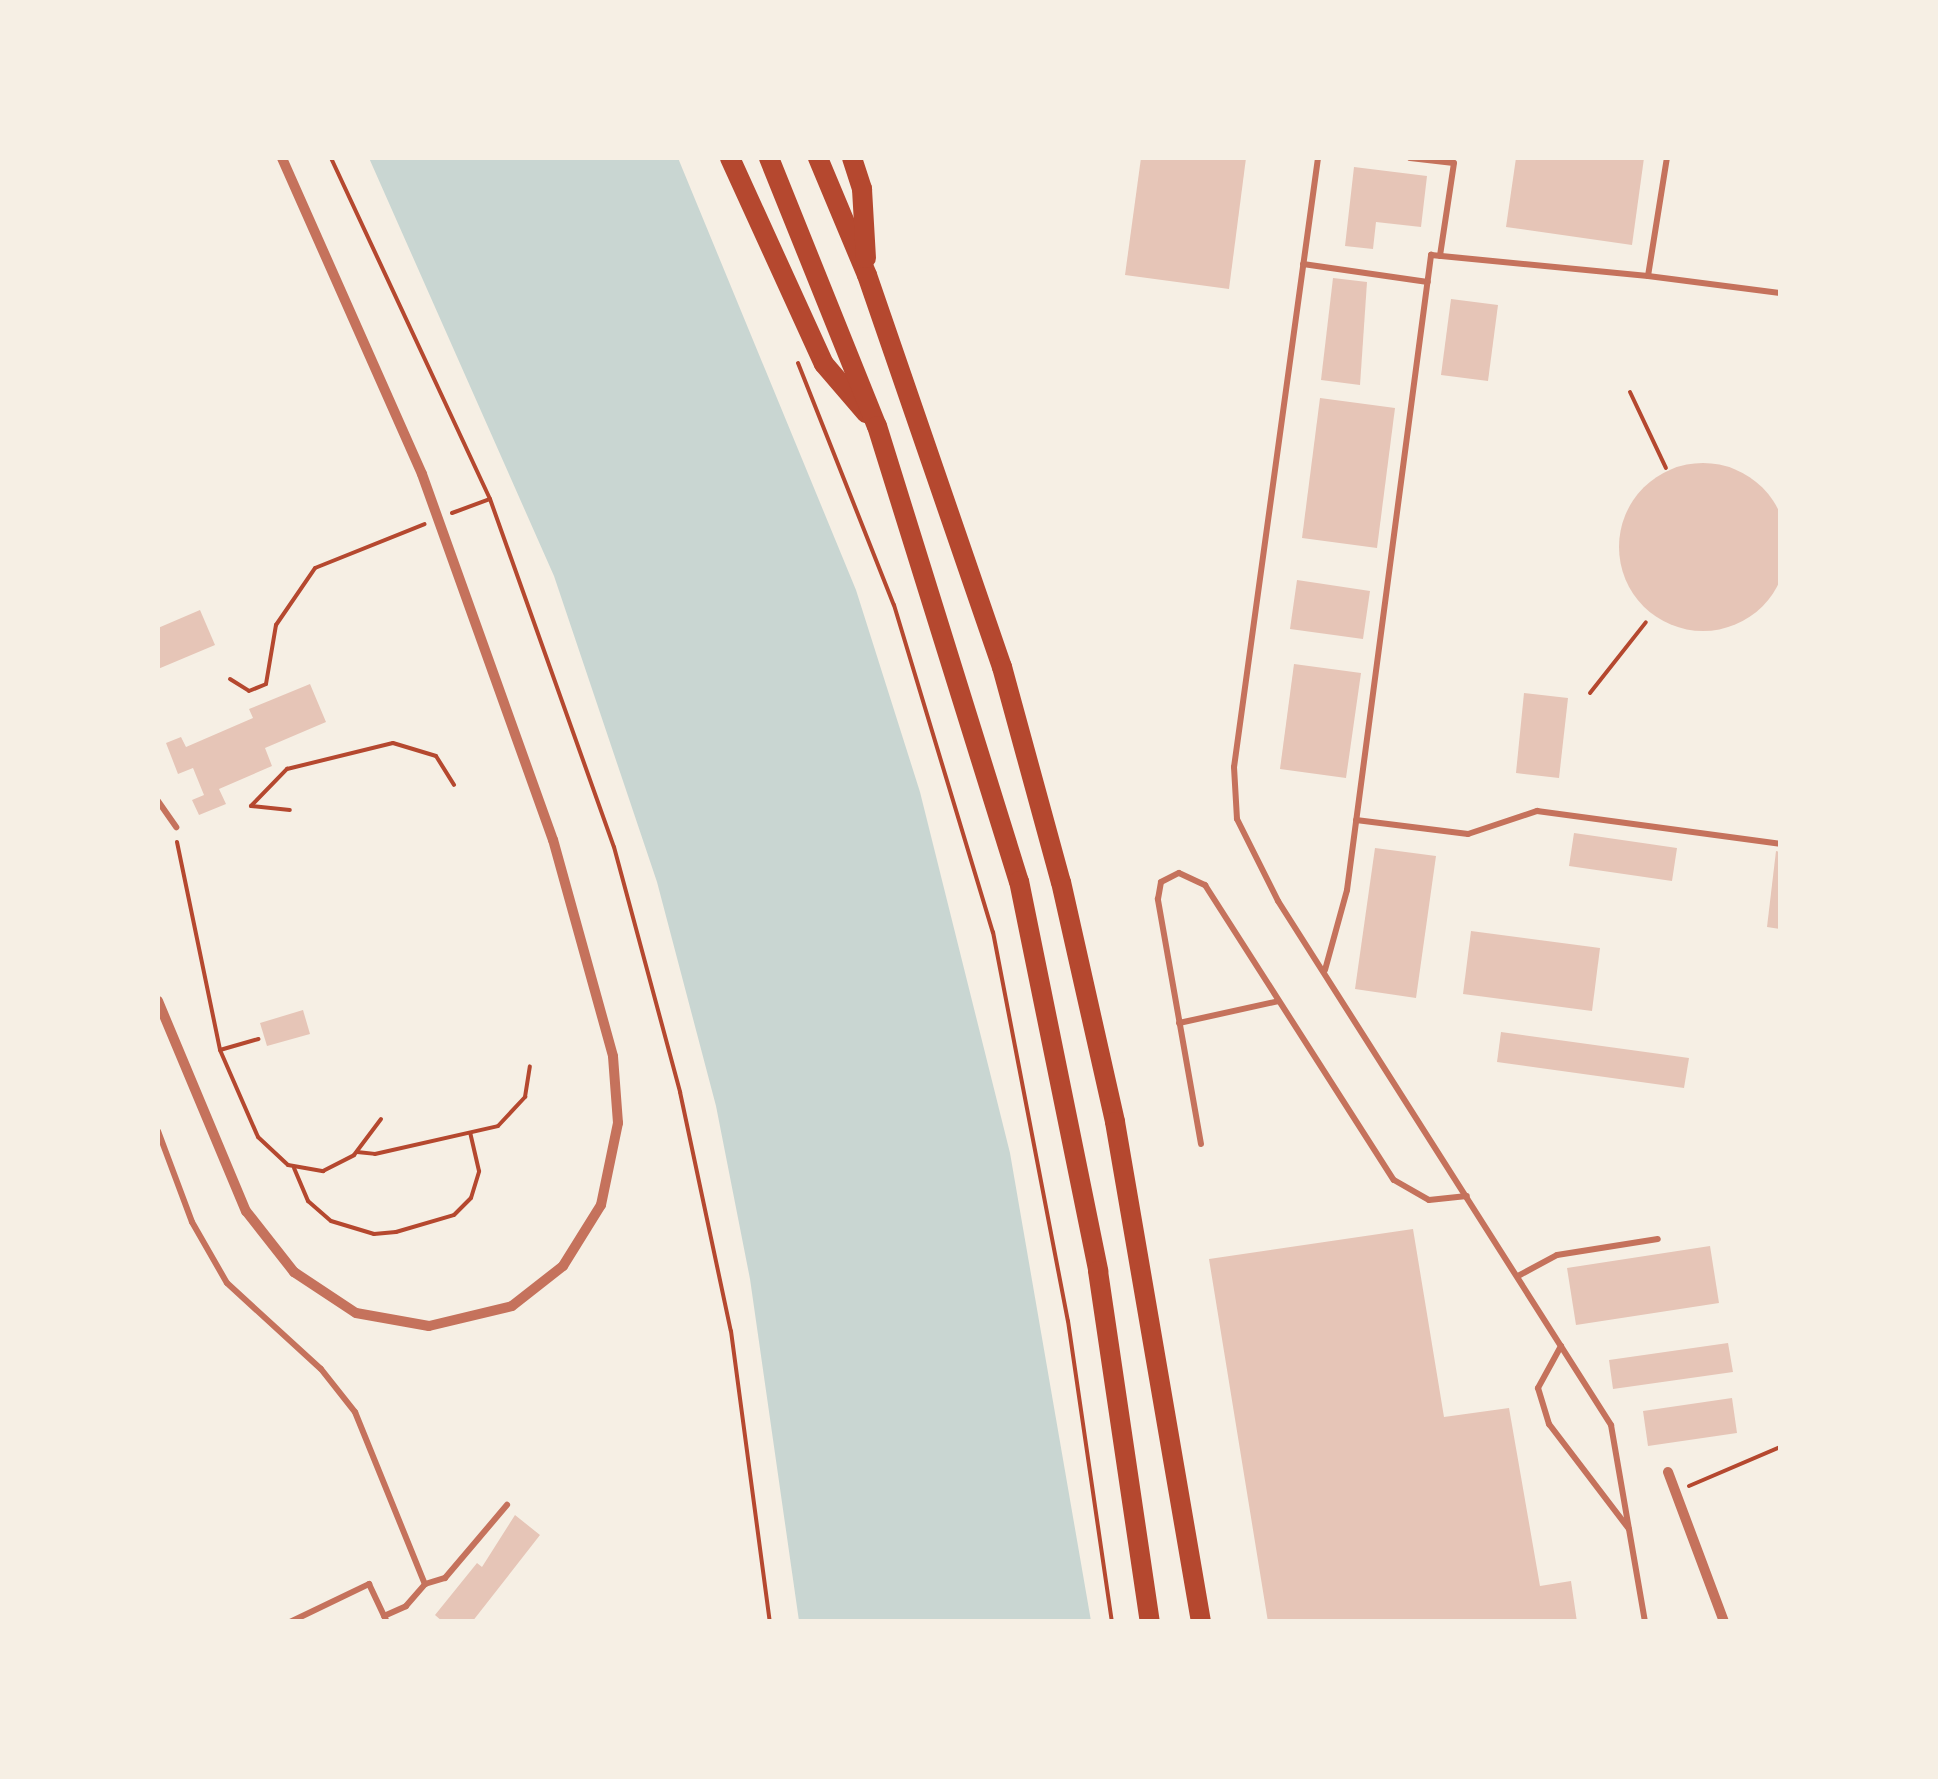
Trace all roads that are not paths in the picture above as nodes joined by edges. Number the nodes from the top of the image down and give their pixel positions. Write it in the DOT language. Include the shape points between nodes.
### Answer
graph roads {
  1 [pos="282,158"];
  2 [pos="730,158"];
  3 [pos="769,158"];
  4 [pos="818,158"];
  5 [pos="852,158"];
  6 [pos="1318,158"];
  7 [pos="1410,158"];
  8 [pos="1667,158"];
  9 [pos="1454,160"];
  10 [pos="1440,256"];
  11 [pos="1303,264"];
  12 [pos="867,274"];
  13 [pos="1648,276"];
  14 [pos="1428,282"];
  15 [pos="1780,292"];
  16 [pos="877,426"];
  17 [pos="158,801"];
  18 [pos="1356,820"];
  19 [pos="176,828"];
  20 [pos="1780,844"];
  21 [pos="1325,971"];
  22 [pos="158,1001"];
  23 [pos="1280,1001"];
  24 [pos="1180,1024"];
  25 [pos="158,1131"];
  26 [pos="1200,1144"];
  27 [pos="1467,1196"];
  28 [pos="1658,1238"];
  29 [pos="1518,1276"];
  30 [pos="1561,1344"];
  31 [pos="1668,1472"];
  32 [pos="507,1505"];
  33 [pos="1630,1530"];
  34 [pos="424,1584"];
  35 [pos="386,1619"];
  36 [pos="290,1622"];
  37 [pos="1150,1622"];
  38 [pos="1202,1622"];
  39 [pos="1646,1622"];
  40 [pos="1724,1622"];
  1 -- 22 [label="street" via="414,456 516,726 605,1017 618,1123 601,1204 547,1282 485,1317 398,1324 333,1302 278,1256 232,1184"];
  2 -- 16 [label="highway" via="824,364"];
  3 -- 16 [label="highway"];
  4 -- 12 [label="highway"];
  5 -- 12 [label="highway" via="862,189"];
  6 -- 11 [label="lane"];
  7 -- 9 [label="lane"];
  8 -- 13 [label="lane"];
  9 -- 10 [label="lane"];
  10 -- 13 [label="lane"];
  10 -- 14 [label="lane" via="1431,255"];
  11 -- 14 [label="lane"];
  11 -- 21 [label="lane" via="1234,766 1237,819 1278,902"];
  12 -- 38 [label="highway" via="1002,667 1061,882 1115,1122"];
  13 -- 15 [label="lane"];
  14 -- 18 [label="lane"];
  16 -- 37 [label="highway" via="959,672 1041,979 1098,1271"];
  17 -- 19 [label="lane"];
  18 -- 20 [label="lane" via="1468,834 1537,812"];
  18 -- 21 [label="lane"];
  21 -- 27 [label="lane"];
  23 -- 24 [label="lane"];
  23 -- 24 [label="lane" via="1206,885 1180,873 1158,889"];
  23 -- 27 [label="lane" via="1394,1180 1429,1200"];
  24 -- 26 [label="lane"];
  25 -- 34 [label="lane" via="196,1231 227,1282 321,1368 356,1412"];
  27 -- 29 [label="lane"];
  28 -- 29 [label="lane" via="1557,1255"];
  29 -- 30 [label="lane"];
  30 -- 33 [label="lane" via="1610,1426"];
  30 -- 33 [label="lane" via="1538,1388 1550,1424"];
  31 -- 40 [label="street"];
  32 -- 34 [label="lane" via="445,1578"];
  33 -- 39 [label="lane"];
  34 -- 35 [label="lane"];
  35 -- 36 [label="lane" via="369,1584"];
}
